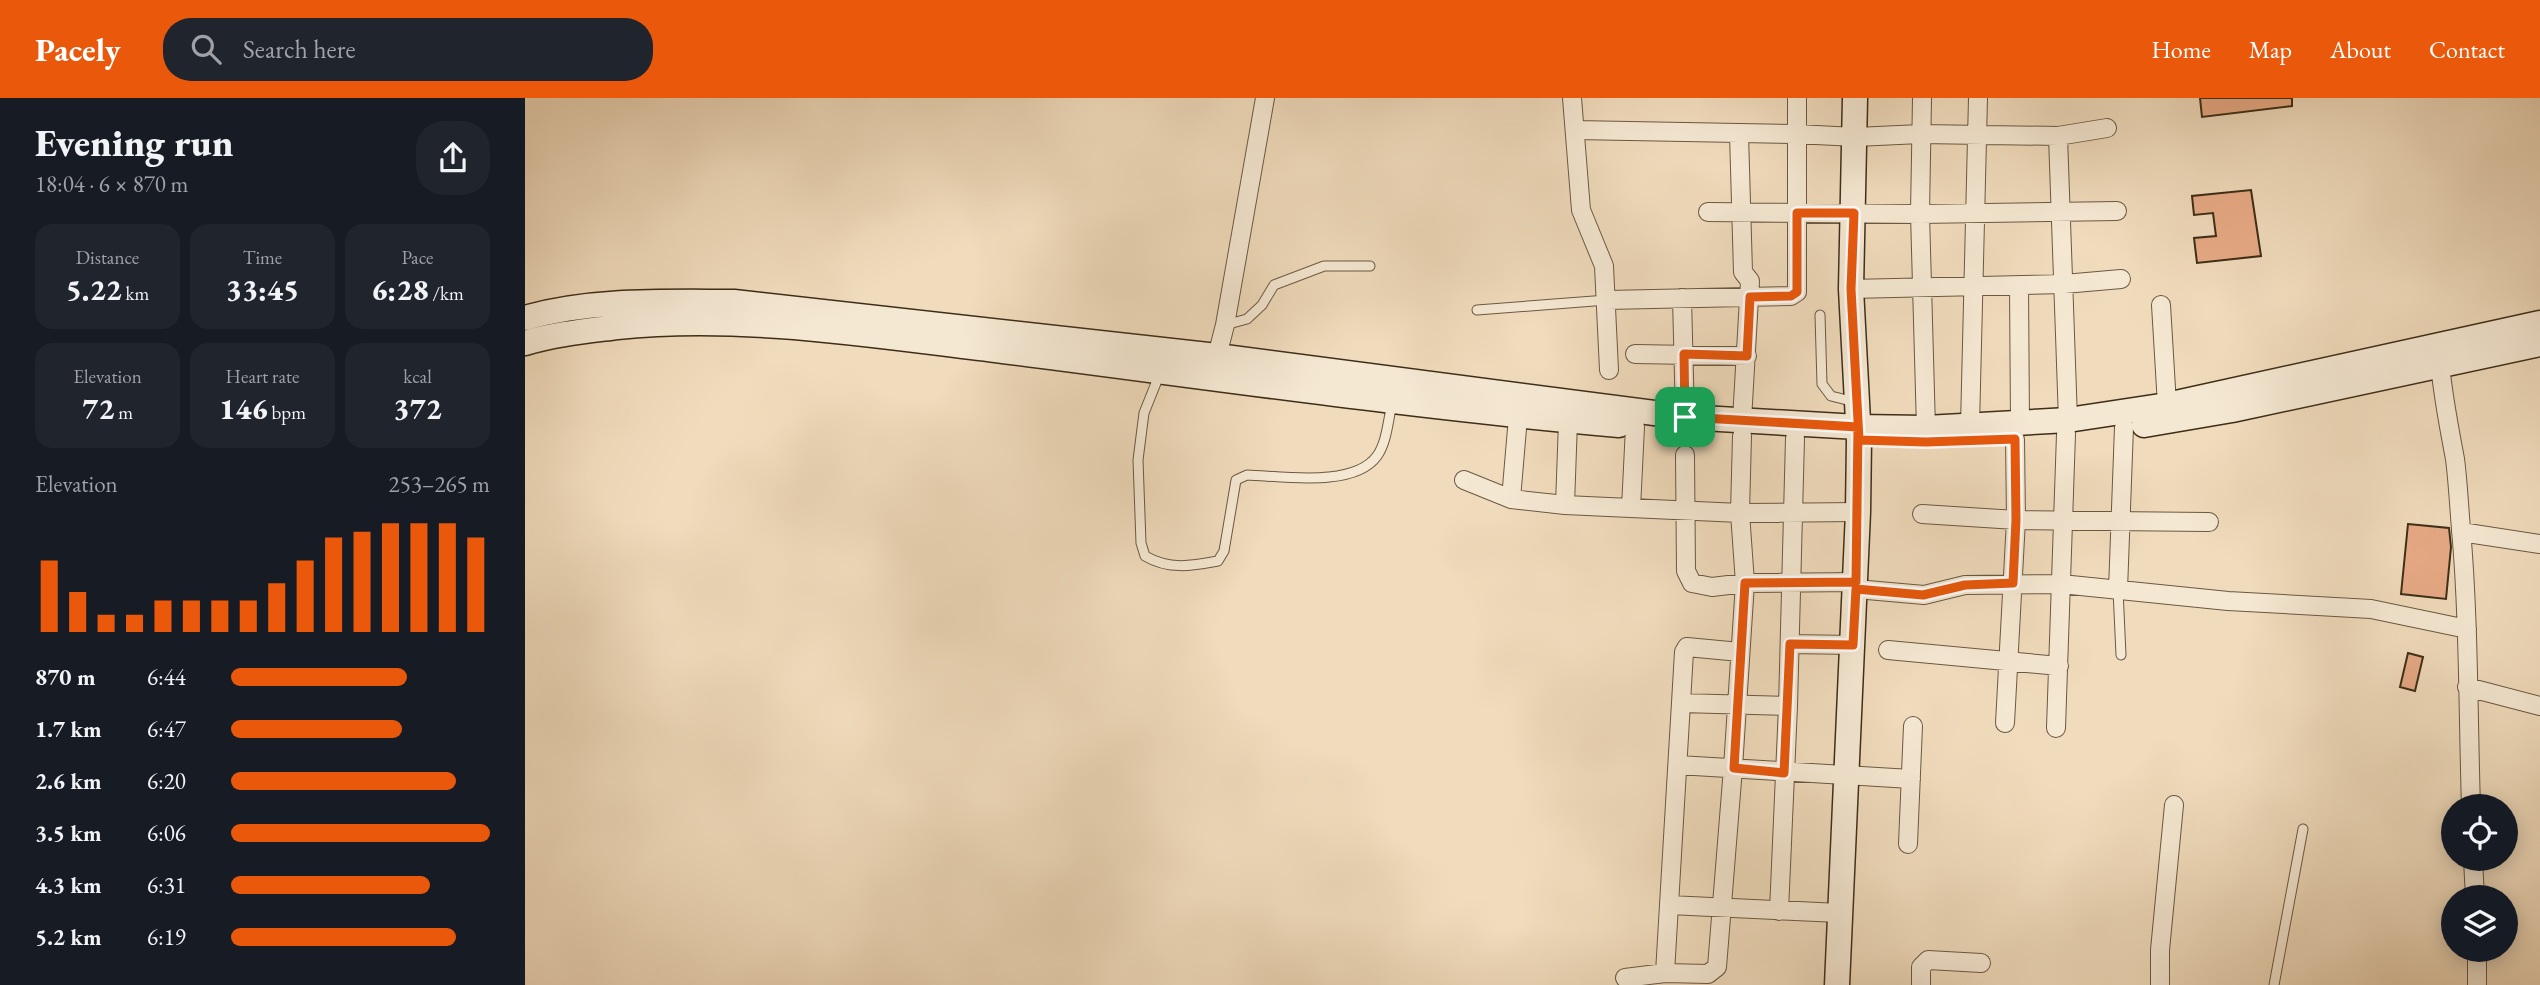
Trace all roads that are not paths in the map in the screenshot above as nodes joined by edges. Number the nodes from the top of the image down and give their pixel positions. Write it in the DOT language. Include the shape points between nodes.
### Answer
graph roads {
  1 [pos="1265,98"];
  2 [pos="1572,98"];
  3 [pos="1797,98"];
  4 [pos="1855,98"];
  5 [pos="1922,98"];
  6 [pos="1978,98"];
  7 [pos="2107,128"];
  8 [pos="1575,130"];
  9 [pos="1739,134"];
  10 [pos="1796,134"];
  11 [pos="1920,134"];
  12 [pos="1976,136"];
  13 [pos="2058,136"];
  14 [pos="1856,137"];
  15 [pos="2117,211"];
  16 [pos="1709,212"];
  17 [pos="1742,212"];
  18 [pos="1973,212"];
  19 [pos="2061,212"];
  20 [pos="1797,213"];
  21 [pos="1854,213"];
  22 [pos="1920,214"];
  23 [pos="1370,266"];
  24 [pos="2121,279"];
  25 [pos="2064,284"];
  26 [pos="2019,285"];
  27 [pos="1972,286"];
  28 [pos="1923,287"];
  29 [pos="1851,289"];
  30 [pos="1750,297"];
  31 [pos="1682,298"];
  32 [pos="1607,300"];
  33 [pos="2161,305"];
  34 [pos="1477,310"];
  35 [pos="1820,315"];
  36 [pos="525,318"];
  37 [pos="2540,323"];
  38 [pos="1225,325"];
  39 [pos="525,343"];
  40 [pos="2540,344"];
  41 [pos="1635,354"];
  42 [pos="1684,354"];
  43 [pos="1217,356"];
  44 [pos="1747,356"];
  45 [pos="2440,364"];
  46 [pos="1609,370"];
  47 [pos="1161,372"];
  48 [pos="1392,401"];
  49 [pos="2167,405"];
  50 [pos="1518,417"];
  51 [pos="1685,417"];
  52 [pos="1568,421"];
  53 [pos="1858,423"];
  54 [pos="1970,426"];
  55 [pos="1635,427"];
  56 [pos="2067,427"];
  57 [pos="2125,427"];
  58 [pos="1742,428"];
  59 [pos="1926,428"];
  60 [pos="2018,432"];
  61 [pos="1795,438"];
  62 [pos="1685,455"];
  63 [pos="1464,480"];
  64 [pos="1511,499"];
  65 [pos="1565,505"];
  66 [pos="1631,508"];
  67 [pos="1686,510"];
  68 [pos="1794,512"];
  69 [pos="1858,512"];
  70 [pos="1740,513"];
  71 [pos="1922,514"];
  72 [pos="2016,520"];
  73 [pos="2064,521"];
  74 [pos="2121,522"];
  75 [pos="2209,522"];
  76 [pos="2461,532"];
  77 [pos="2540,544"];
  78 [pos="1745,583"];
  79 [pos="1793,583"];
  80 [pos="2013,583"];
  81 [pos="2061,584"];
  82 [pos="1856,585"];
  83 [pos="2117,590"];
  84 [pos="2467,629"];
  85 [pos="1790,644"];
  86 [pos="1853,645"];
  87 [pos="1888,650"];
  88 [pos="1740,652"];
  89 [pos="2121,655"];
  90 [pos="2009,661"];
  91 [pos="2059,666"];
  92 [pos="2467,687"];
  93 [pos="1681,703"];
  94 [pos="1737,704"];
  95 [pos="1789,706"];
  96 [pos="2540,706"];
  97 [pos="2005,723"];
  98 [pos="1913,726"];
  99 [pos="2056,728"];
  100 [pos="1678,765"];
  101 [pos="1734,768"];
  102 [pos="1784,773"];
  103 [pos="1847,775"];
  104 [pos="1911,779"];
  105 [pos="2471,794"];
  106 [pos="2173,805"];
  107 [pos="2303,829"];
  108 [pos="1908,844"];
  109 [pos="1669,905"];
  110 [pos="1722,907"];
  111 [pos="1779,911"];
  112 [pos="1839,913"];
  113 [pos="2477,962"];
  114 [pos="1981,963"];
  115 [pos="1665,973"];
  116 [pos="1625,978"];
  117 [pos="1837,985"];
  118 [pos="1921,985"];
  119 [pos="2160,985"];
  120 [pos="2274,985"];
  121 [pos="2477,985"];
  1 -- 38 [label="street"];
  2 -- 8 [label="street"];
  3 -- 10 [label="street"];
  4 -- 14 [label="street"];
  5 -- 11 [label="street"];
  6 -- 12 [label="street"];
  7 -- 13 [label="street"];
  8 -- 9 [label="street"];
  8 -- 32 [label="street" via="1581,210 1601,255"];
  9 -- 10 [label="street"];
  9 -- 17 [label="street"];
  10 -- 14 [label="street"];
  10 -- 20 [label="street"];
  11 -- 12 [label="street"];
  11 -- 14 [label="street"];
  11 -- 22 [label="street"];
  12 -- 13 [label="street"];
  12 -- 18 [label="street"];
  13 -- 19 [label="street"];
  14 -- 21 [label="street"];
  15 -- 19 [label="street"];
  16 -- 17 [label="street"];
  17 -- 20 [label="street"];
  17 -- 30 [label="street" via="1743,272 1750,281"];
  18 -- 19 [label="street"];
  18 -- 22 [label="street"];
  18 -- 27 [label="street"];
  19 -- 25 [label="street"];
  20 -- 21 [label="street"];
  20 -- 30 [label="street" via="1797,292"];
  21 -- 22 [label="street"];
  21 -- 29 [label="street"];
  22 -- 28 [label="street"];
  23 -- 38 [label="lane" via="1324,266 1274,285 1247,319"];
  24 -- 25 [label="street"];
  25 -- 26 [label="street"];
  25 -- 56 [label="street"];
  26 -- 27 [label="street"];
  26 -- 60 [label="street"];
  27 -- 28 [label="street"];
  27 -- 54 [label="street"];
  28 -- 29 [label="street"];
  28 -- 59 [label="street"];
  29 -- 53 [label="street"];
  30 -- 31 [label="street"];
  30 -- 44 [label="street"];
  31 -- 32 [label="street"];
  31 -- 42 [label="street"];
  32 -- 34 [label="lane"];
  32 -- 46 [label="street"];
  33 -- 49 [label="street"];
  35 -- 53 [label="lane" via="1822,384"];
  36 -- 43 [label="street" via="581,307 734,302"];
  37 -- 49 [label="street"];
  38 -- 43 [label="street"];
  39 -- 47 [label="street" via="655,323 732,323"];
  40 -- 45 [label="street"];
  41 -- 42 [label="street"];
  42 -- 44 [label="street"];
  42 -- 51 [label="street"];
  43 -- 51 [label="street"];
  44 -- 58 [label="street"];
  45 -- 57 [label="street" via="2176,421"];
  45 -- 76 [label="street"];
  47 -- 48 [label="street"];
  47 -- 48 [label="lane" via="1144,413 1138,460 1141,543 1145,556 1185,568 1218,561 1224,551 1235,480 1247,475 1325,478 1367,467 1378,454"];
  48 -- 50 [label="street"];
  49 -- 56 [label="street"];
  50 -- 52 [label="street"];
  50 -- 64 [label="street"];
  51 -- 58 [label="street"];
  52 -- 55 [label="street"];
  52 -- 65 [label="street"];
  53 -- 58 [label="street"];
  53 -- 59 [label="street"];
  53 -- 60 [label="street" via="1926,442"];
  53 -- 61 [label="street"];
  53 -- 69 [label="street"];
  54 -- 59 [label="street"];
  54 -- 60 [label="street"];
  55 -- 58 [label="street"];
  55 -- 66 [label="street"];
  56 -- 57 [label="street"];
  56 -- 60 [label="street"];
  56 -- 73 [label="street"];
  57 -- 74 [label="street"];
  58 -- 61 [label="street"];
  58 -- 70 [label="street"];
  60 -- 72 [label="street"];
  61 -- 68 [label="street"];
  62 -- 67 [label="street"];
  63 -- 64 [label="street"];
  64 -- 65 [label="street"];
  65 -- 66 [label="street"];
  66 -- 67 [label="street"];
  67 -- 70 [label="street"];
  67 -- 78 [label="street" via="1686,571 1692,583 1712,587"];
  68 -- 69 [label="street"];
  68 -- 70 [label="street"];
  68 -- 79 [label="street"];
  69 -- 82 [label="street"];
  70 -- 78 [label="street"];
  71 -- 72 [label="street"];
  72 -- 73 [label="street"];
  72 -- 80 [label="street"];
  73 -- 74 [label="street"];
  73 -- 81 [label="street"];
  74 -- 75 [label="street"];
  74 -- 83 [label="street"];
  76 -- 77 [label="street"];
  76 -- 84 [label="street"];
  78 -- 79 [label="street"];
  78 -- 88 [label="street"];
  79 -- 82 [label="street"];
  79 -- 85 [label="street"];
  80 -- 81 [label="street"];
  80 -- 82 [label="street" via="1965,585 1923,595"];
  80 -- 90 [label="street"];
  81 -- 83 [label="street"];
  81 -- 91 [label="street"];
  82 -- 86 [label="street"];
  83 -- 84 [label="street" via="2371,609"];
  83 -- 89 [label="lane"];
  84 -- 92 [label="street"];
  85 -- 86 [label="street"];
  85 -- 95 [label="street"];
  86 -- 103 [label="street"];
  87 -- 90 [label="street"];
  88 -- 93 [label="street" via="1687,647"];
  88 -- 94 [label="street"];
  90 -- 91 [label="street"];
  90 -- 97 [label="street"];
  91 -- 99 [label="street"];
  92 -- 96 [label="street"];
  92 -- 105 [label="street"];
  93 -- 94 [label="street"];
  93 -- 100 [label="street"];
  94 -- 95 [label="street"];
  94 -- 101 [label="street"];
  95 -- 102 [label="street"];
  98 -- 104 [label="street"];
  100 -- 101 [label="street"];
  100 -- 109 [label="street"];
  101 -- 102 [label="street"];
  101 -- 110 [label="street"];
  102 -- 103 [label="street"];
  102 -- 111 [label="street"];
  103 -- 104 [label="street"];
  103 -- 112 [label="street"];
  104 -- 108 [label="street"];
  106 -- 119 [label="street"];
  107 -- 120 [label="lane"];
  109 -- 110 [label="street"];
  109 -- 115 [label="street"];
  110 -- 111 [label="street"];
  110 -- 115 [label="street" via="1714,971"];
  111 -- 112 [label="street"];
  112 -- 117 [label="street"];
  113 -- 121 [label="street"];
  114 -- 118 [label="street" via="1928,960 1921,967"];
  115 -- 116 [label="street"];
}
